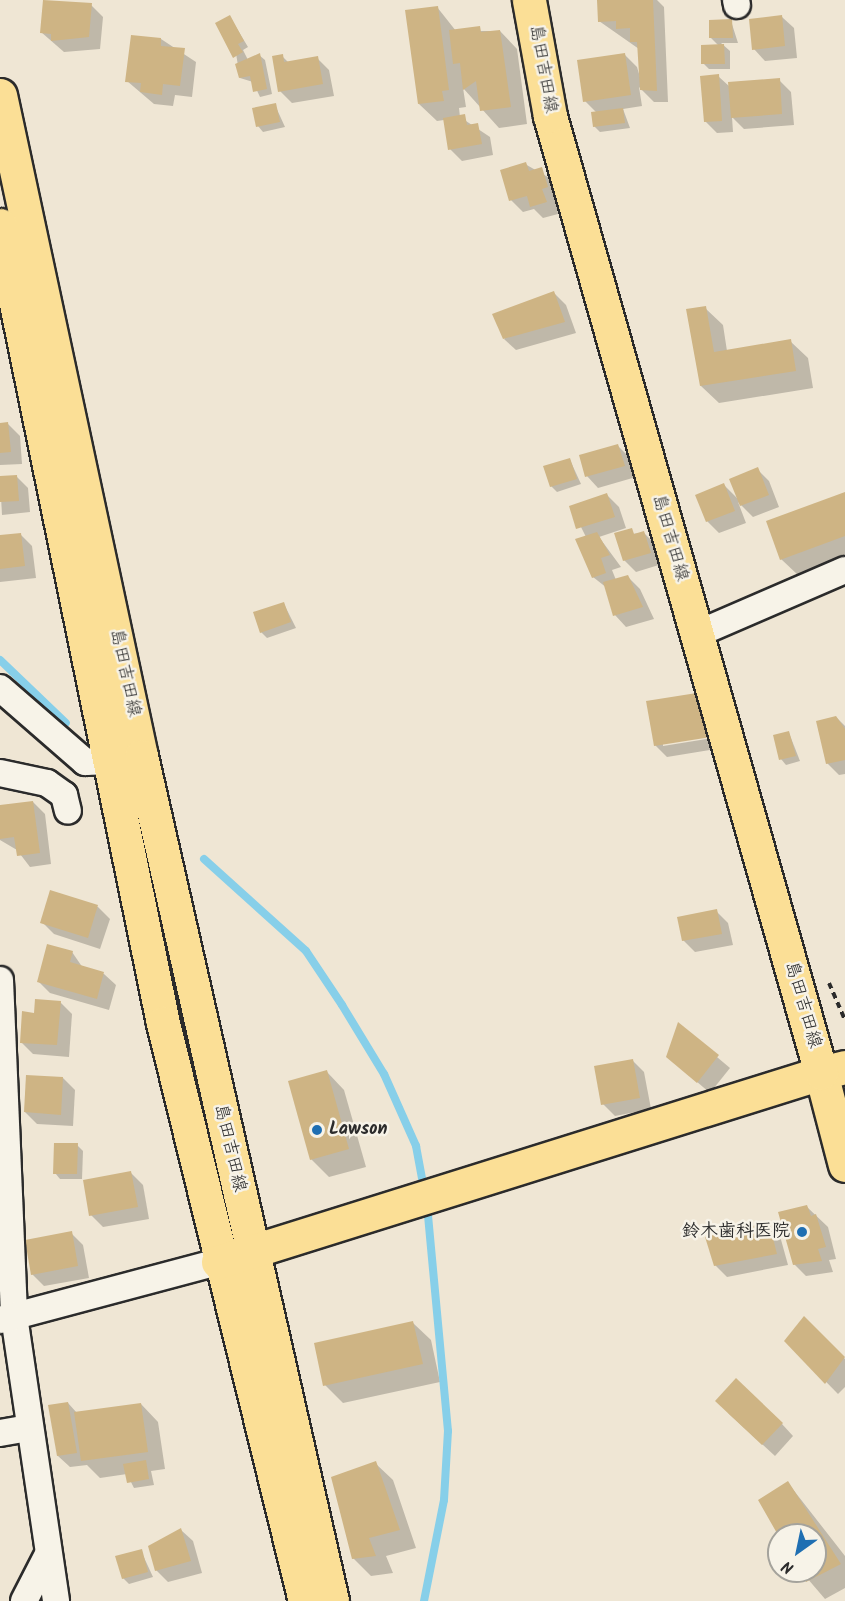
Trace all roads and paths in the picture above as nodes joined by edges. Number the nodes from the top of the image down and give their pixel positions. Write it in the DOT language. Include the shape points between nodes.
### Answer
graph roads {
  1 [pos="529,0"];
  2 [pos="0,95"];
  3 [pos="0,225"];
  4 [pos="845,570"];
  5 [pos="697,634"];
  6 [pos="0,688"];
  7 [pos="112,761"];
  8 [pos="0,773"];
  9 [pos="68,811"];
  10 [pos="0,981"];
  11 [pos="833,1070"];
  12 [pos="845,1165"];
  13 [pos="252,1250"];
  14 [pos="218,1262"];
  15 [pos="7,1318"];
  16 [pos="29,1428"];
  17 [pos="0,1433"];
  18 [pos="48,1554"];
  19 [pos="24,1601"];
  20 [pos="56,1601"];
  21 [pos="305,1601"];
  22 [pos="332,1601"];
  1 -- 5 [label="main road, 島田吉田線" via="550,116"];
  2 -- 13 [label="main road, 島田吉田線"];
  3 -- 7 [label="main road, 島田吉田線"];
  4 -- 5 [label="street"];
  5 -- 11 [label="main road, 島田吉田線"];
  6 -- 7 [label="street" via="85,762"];
  7 -- 14 [label="main road, 島田吉田線" via="163,1023"];
  8 -- 9 [label="street" via="47,783 64,795"];
  10 -- 15 [label="street"];
  11 -- 12 [label="main road, 島田吉田線"];
  11 -- 13 [label="main road, 島田吉田線"];
  13 -- 14 [label="main road, 島田吉田線"];
  13 -- 22 [label="main road, 島田吉田線"];
  14 -- 15 [label="street"];
  14 -- 21 [label="main road, 島田吉田線"];
  15 -- 16 [label="street"];
  16 -- 17 [label="street"];
  16 -- 18 [label="street"];
  18 -- 19 [label="street"];
  18 -- 20 [label="street"];
}
